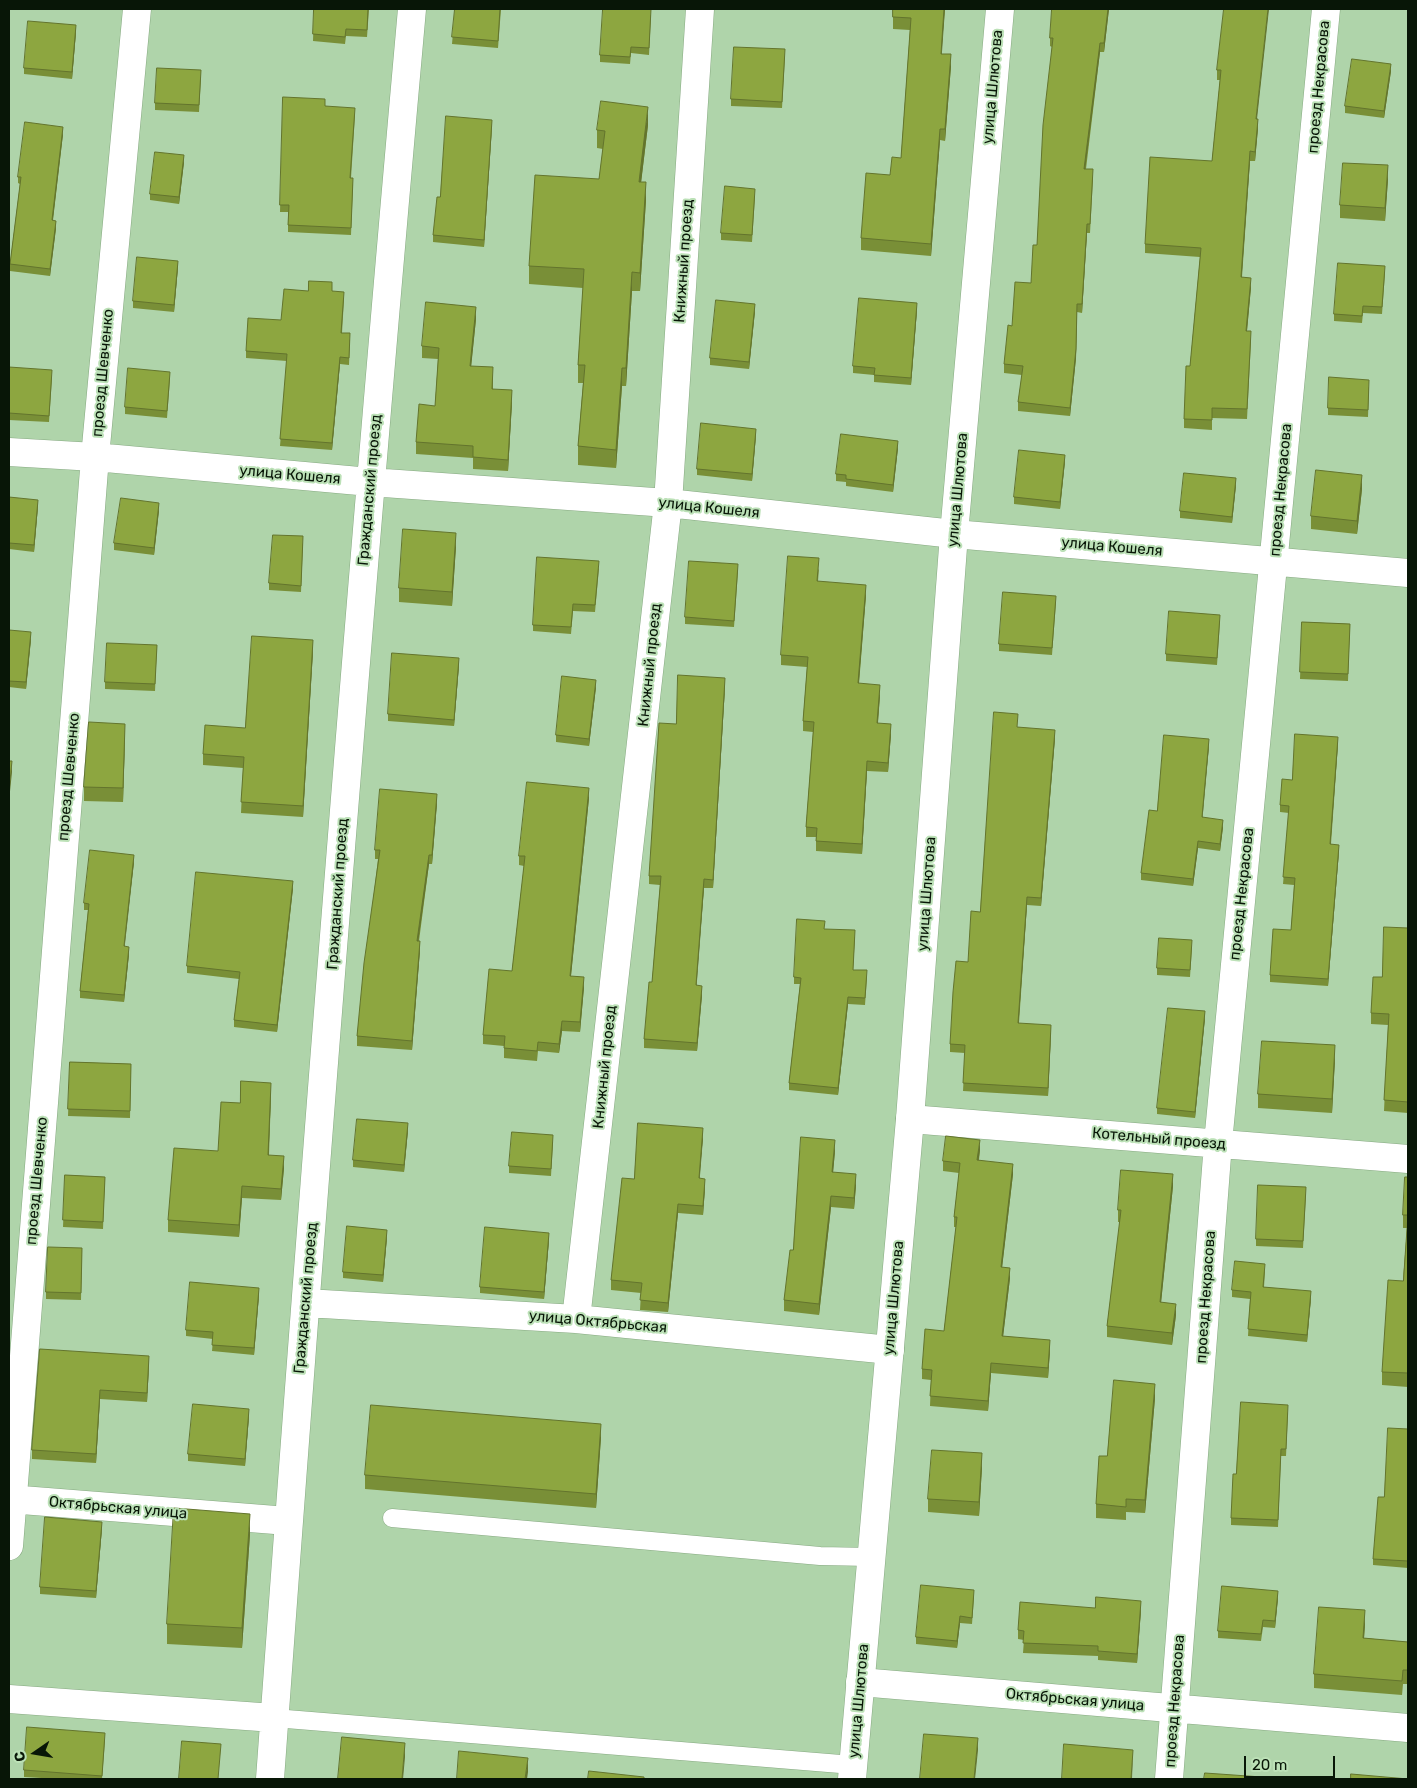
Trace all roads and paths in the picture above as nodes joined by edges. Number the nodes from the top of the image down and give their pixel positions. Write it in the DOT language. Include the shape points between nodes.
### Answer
graph roads {
  1 [pos="137,9"];
  2 [pos="412,9"];
  3 [pos="700,9"];
  4 [pos="1000,9"];
  5 [pos="1326,9"];
  6 [pos="9,452"];
  7 [pos="94,457"];
  8 [pos="370,482"];
  9 [pos="668,503"];
  10 [pos="954,534"];
  11 [pos="1274,561"];
  12 [pos="1408,573"];
  13 [pos="910,1119"];
  14 [pos="1218,1143"];
  15 [pos="1408,1159"];
  16 [pos="306,1303"];
  17 [pos="576,1319"];
  18 [pos="890,1350"];
  19 [pos="11,1499"];
  20 [pos="392,1518"];
  21 [pos="288,1521"];
  22 [pos="9,1546"];
  23 [pos="871,1558"];
  24 [pos="860,1682"];
  25 [pos="9,1699"];
  26 [pos="1174,1708"];
  27 [pos="274,1718"];
  28 [pos="1408,1728"];
  29 [pos="853,1772"];
  30 [pos="270,1779"];
  31 [pos="1169,1779"];
  1 -- 7 [label="street, проезд Шевченко"];
  2 -- 8 [label="street, Гражданский проезд"];
  3 -- 9 [label="street, Книжный проезд"];
  4 -- 10 [label="street, улица Шлютова"];
  5 -- 11 [label="street, проезд Некрасова"];
  6 -- 7 [label="street, улица Кошеля"];
  7 -- 8 [label="street, улица Кошеля"];
  7 -- 19 [label="street, проезд Шевченко"];
  8 -- 9 [label="street, улица Кошеля"];
  8 -- 16 [label="street, Гражданский проезд"];
  9 -- 10 [label="street, улица Кошеля"];
  9 -- 17 [label="street, Книжный проезд"];
  10 -- 11 [label="street, улица Кошеля"];
  10 -- 13 [label="street, улица Шлютова"];
  11 -- 12 [label="street, улица Кошеля"];
  11 -- 14 [label="street, проезд Некрасова"];
  13 -- 14 [label="street, Котельный проезд"];
  13 -- 18 [label="street, улица Шлютова"];
  14 -- 15 [label="street, Котельный проезд"];
  14 -- 26 [label="street, проезд Некрасова"];
  16 -- 17 [label="street, улица Октябрьская"];
  16 -- 21 [label="street, Гражданский проезд"];
  17 -- 18 [label="street, улица Октябрьская"];
  18 -- 23 [label="street, улица Шлютова"];
  19 -- 21 [label="street, Октябрьская улица"];
  19 -- 22 [label="street, проезд Шевченко"];
  20 -- 23 [label="lane"];
  21 -- 27 [label="street, Гражданский проезд"];
  23 -- 24 [label="street, улица Шлютова"];
  24 -- 26 [label="street, Октябрьская улица"];
  24 -- 29 [label="street, улица Шлютова"];
  25 -- 27 [label="street"];
  26 -- 28 [label="street, Октябрьская улица"];
  26 -- 31 [label="street, проезд Некрасова"];
  27 -- 29 [label="lane"];
  27 -- 30 [label="street, Гражданский проезд"];
}
